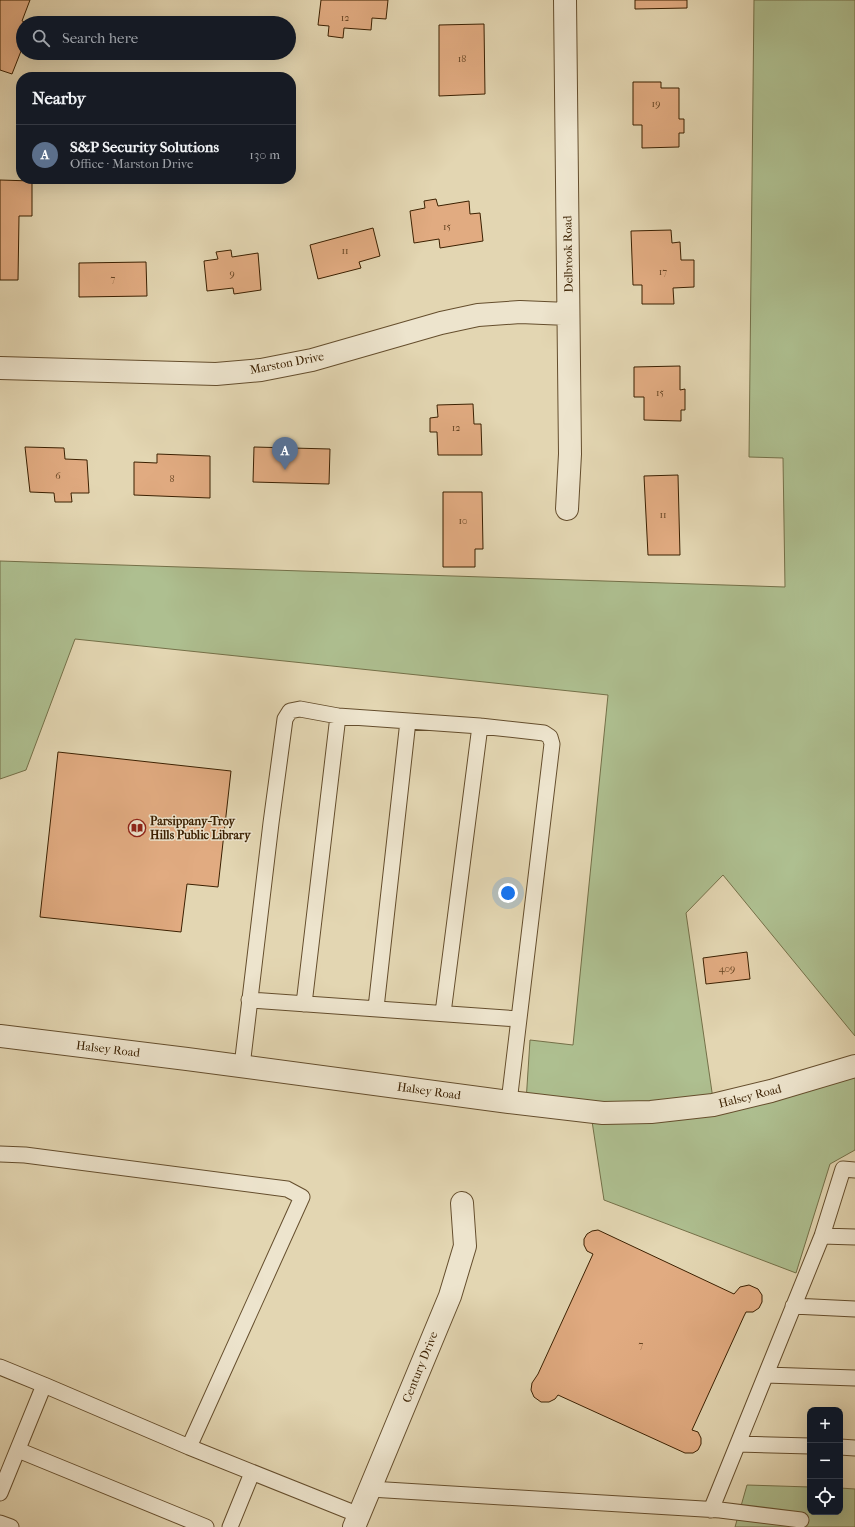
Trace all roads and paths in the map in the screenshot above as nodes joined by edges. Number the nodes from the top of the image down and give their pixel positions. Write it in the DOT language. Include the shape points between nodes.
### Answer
graph roads {
  1 [pos="565,0"];
  2 [pos="568,314"];
  3 [pos="0,368"];
  4 [pos="567,509"];
  5 [pos="338,716"];
  6 [pos="408,721"];
  7 [pos="480,726"];
  8 [pos="249,1000"];
  9 [pos="304,1004"];
  10 [pos="376,1008"];
  11 [pos="443,1013"];
  12 [pos="519,1019"];
  13 [pos="0,1036"];
  14 [pos="242,1066"];
  15 [pos="855,1066"];
  16 [pos="509,1102"];
  17 [pos="0,1154"];
  18 [pos="855,1170"];
  19 [pos="462,1203"];
  20 [pos="822,1236"];
  21 [pos="855,1237"];
  22 [pos="793,1306"];
  23 [pos="855,1309"];
  24 [pos="0,1367"];
  25 [pos="766,1375"];
  26 [pos="855,1378"];
  27 [pos="44,1385"];
  28 [pos="738,1444"];
  29 [pos="807,1446"];
  30 [pos="189,1447"];
  31 [pos="843,1447"];
  32 [pos="855,1448"];
  33 [pos="18,1450"];
  34 [pos="252,1473"];
  35 [pos="370,1489"];
  36 [pos="0,1493"];
  37 [pos="711,1510"];
  38 [pos="802,1520"];
  39 [pos="357,1521"];
  40 [pos="0,1522"];
  41 [pos="11,1527"];
  42 [pos="206,1527"];
  43 [pos="230,1527"];
  1 -- 2 [label="street, Delbrook Road"];
  2 -- 3 [label="street, Marston Drive" via="520,312 478,315 312,360 261,370 216,374"];
  2 -- 4 [label="street, Delbrook Road" via="570,454"];
  5 -- 6 [label="lane"];
  5 -- 8 [label="lane" via="293,709 285,719"];
  5 -- 9 [label="lane"];
  6 -- 7 [label="lane"];
  6 -- 10 [label="lane"];
  7 -- 11 [label="lane"];
  7 -- 12 [label="lane" via="548,734 552,744"];
  8 -- 9 [label="lane"];
  8 -- 14 [label="lane"];
  9 -- 10 [label="lane"];
  10 -- 11 [label="lane"];
  11 -- 12 [label="lane"];
  12 -- 16 [label="lane"];
  13 -- 14 [label="street, Halsey Road"];
  14 -- 16 [label="street, Halsey Road"];
  15 -- 16 [label="street, Halsey Road" via="713,1105 651,1112 603,1113"];
  17 -- 30 [label="lane" via="25,1155 287,1189 302,1197"];
  18 -- 20 [label="lane" via="842,1169"];
  19 -- 35 [label="street, Century Drive" via="465,1246 450,1296"];
  20 -- 21 [label="lane"];
  20 -- 22 [label="lane"];
  22 -- 23 [label="lane"];
  22 -- 25 [label="lane"];
  24 -- 27 [label="lane"];
  25 -- 26 [label="lane"];
  25 -- 28 [label="lane"];
  27 -- 30 [label="lane"];
  27 -- 33 [label="lane"];
  28 -- 29 [label="lane"];
  28 -- 37 [label="lane"];
  30 -- 34 [label="lane"];
  31 -- 32 [label="lane"];
  33 -- 36 [label="lane"];
  33 -- 42 [label="lane"];
  34 -- 39 [label="lane"];
  34 -- 43 [label="lane"];
  35 -- 37 [label="lane"];
  35 -- 39 [label="street, Century Drive"];
  37 -- 38 [label="lane"];
  40 -- 41 [label="lane"];
}
